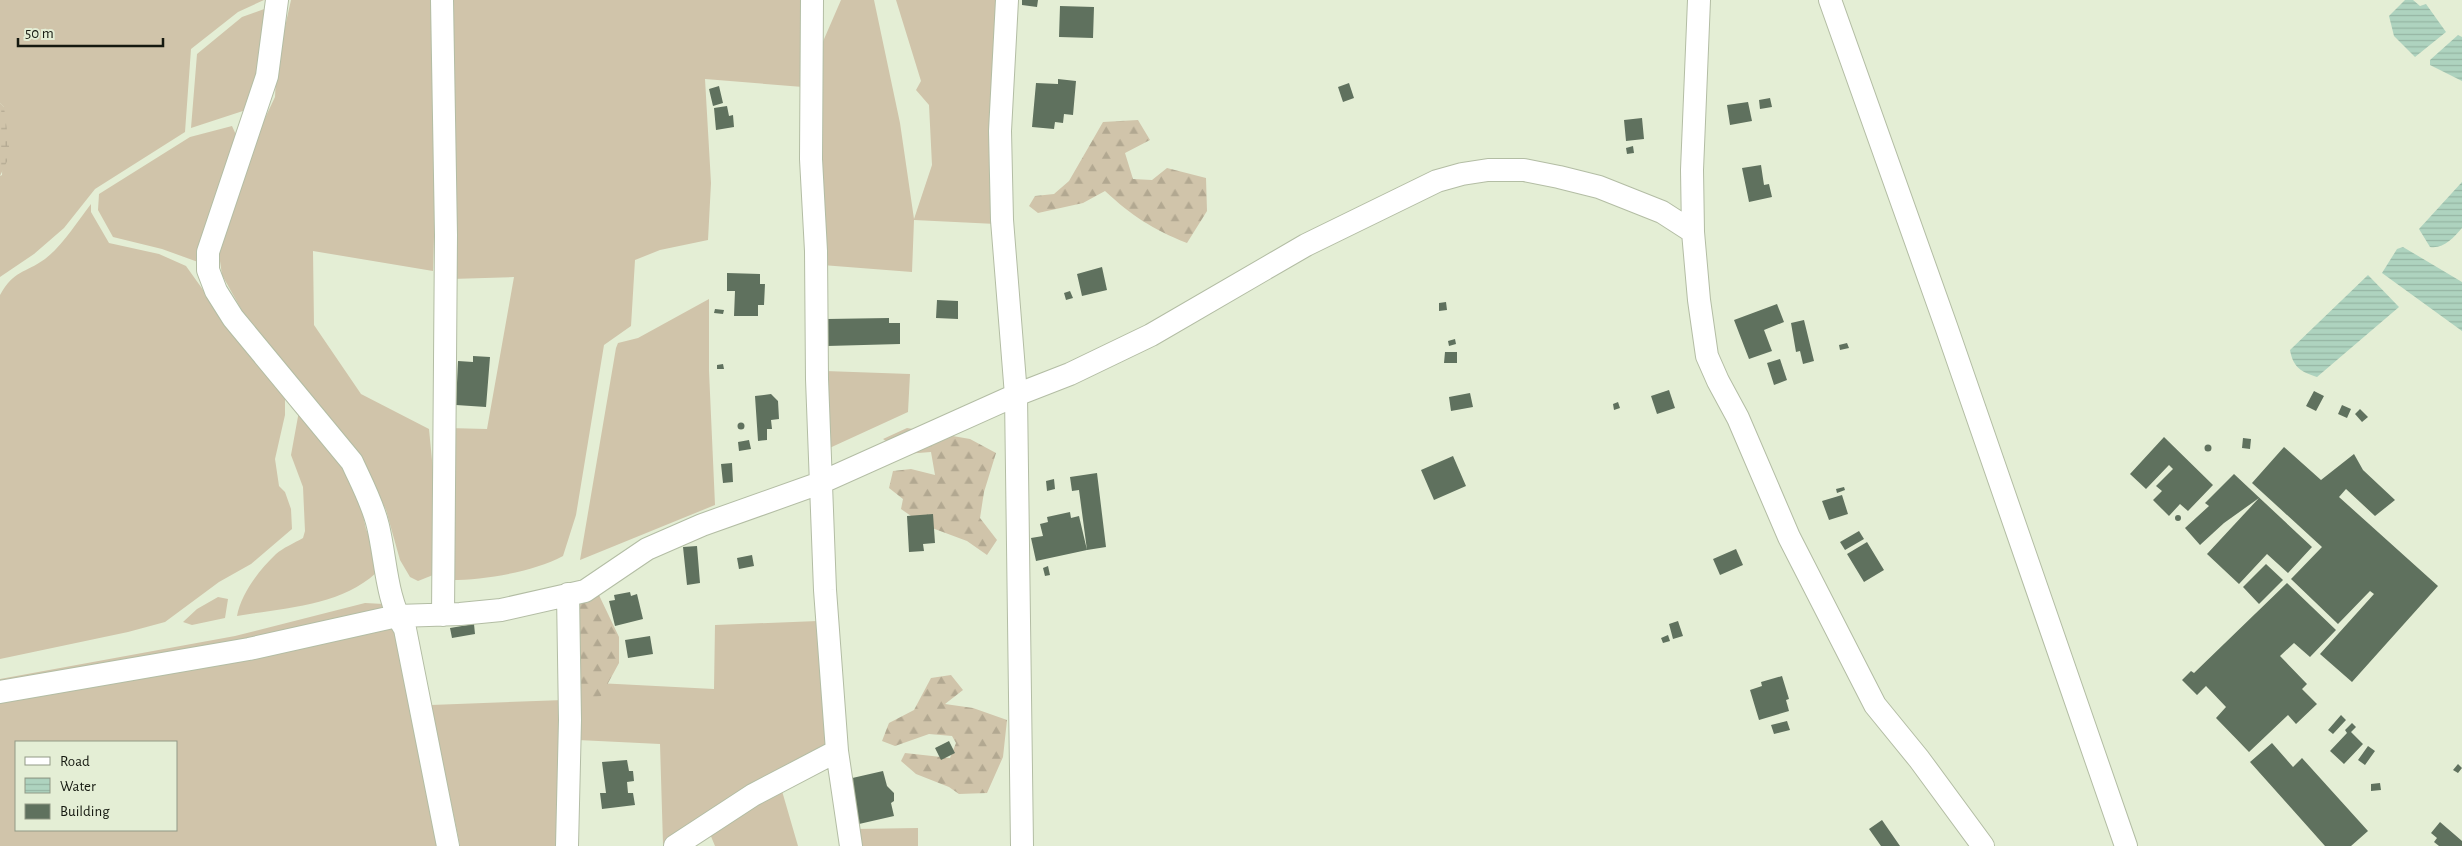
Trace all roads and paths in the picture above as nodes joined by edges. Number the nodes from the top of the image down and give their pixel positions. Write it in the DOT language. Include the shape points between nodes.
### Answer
graph roads {
  1 [pos="277,0"];
  2 [pos="442,0"];
  3 [pos="812,0"];
  4 [pos="1006,0"];
  5 [pos="1699,0"];
  6 [pos="1830,0"];
  7 [pos="1693,232"];
  8 [pos="1016,395"];
  9 [pos="820,483"];
  10 [pos="568,594"];
  11 [pos="443,615"];
  12 [pos="397,616"];
  13 [pos="0,692"];
  14 [pos="837,751"];
  15 [pos="448,846"];
  16 [pos="567,846"];
  17 [pos="675,846"];
  18 [pos="851,846"];
  19 [pos="1022,846"];
  20 [pos="1983,846"];
  21 [pos="2126,846"];
  1 -- 12 [label="street" via="268,76 208,252 208,270 216,292 233,318 352,462 378,523"];
  2 -- 11 [label="street" via="446,235"];
  3 -- 9 [label="street" via="811,159"];
  4 -- 8 [label="street" via="1000,130 1002,220"];
  5 -- 7 [label="street" via="1692,170"];
  6 -- 21 [label="street"];
  7 -- 8 [label="street" via="1662,212 1600,187 1524,170 1462,174 1437,181 1380,208 1306,245 1151,334 1070,374"];
  7 -- 20 [label="street" via="1708,356 1789,537 1875,705"];
  8 -- 9 [label="street"];
  8 -- 19 [label="street"];
  9 -- 10 [label="street" via="647,549 585,591"];
  9 -- 14 [label="street"];
  10 -- 11 [label="street" via="501,610"];
  10 -- 16 [label="street"];
  11 -- 12 [label="street"];
  12 -- 13 [label="street" via="249,649"];
  12 -- 15 [label="street" via="406,629"];
  14 -- 17 [label="street" via="753,794"];
  14 -- 18 [label="street"];
}
